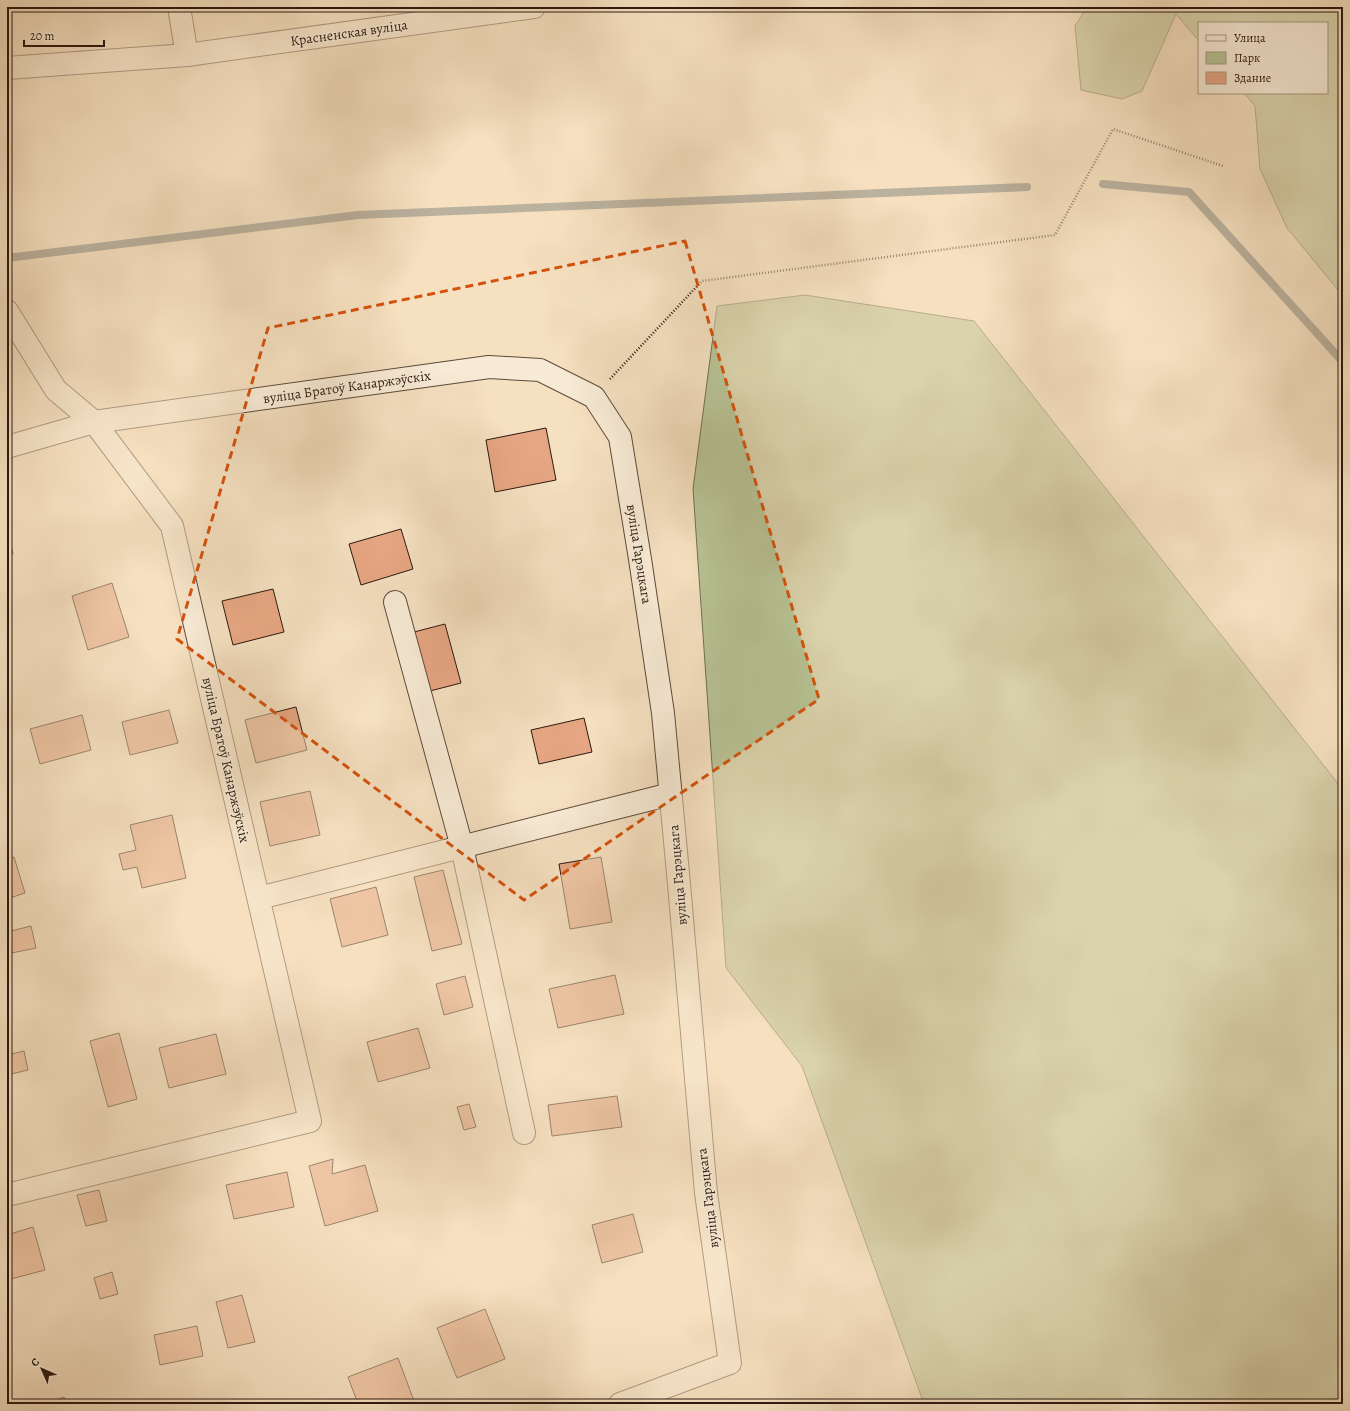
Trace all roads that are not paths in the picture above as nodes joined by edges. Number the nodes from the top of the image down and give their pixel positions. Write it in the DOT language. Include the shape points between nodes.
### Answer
graph roads {
  1 [pos="179,7"];
  2 [pos="534,7"];
  3 [pos="187,55"];
  4 [pos="7,68"];
  5 [pos="7,311"];
  6 [pos="594,397"];
  7 [pos="94,422"];
  8 [pos="7,447"];
  9 [pos="395,602"];
  10 [pos="671,794"];
  11 [pos="462,847"];
  12 [pos="259,898"];
  13 [pos="524,1133"];
  14 [pos="7,1195"];
  15 [pos="620,1404"];
  1 -- 3 [label="street"];
  2 -- 3 [label="street, Красненская вуліца"];
  3 -- 4 [label="street, Красненская вуліца"];
  5 -- 7 [label="street" via="56,390"];
  6 -- 7 [label="street, вуліца Братоў Канаржэўскіх" via="540,370 489,367"];
  6 -- 10 [label="street, вуліца Гарэцкага" via="620,437 663,713"];
  7 -- 8 [label="street, вуліца Братоў Канаржэўскіх"];
  7 -- 12 [label="street, вуліца Братоў Канаржэўскіх" via="172,526"];
  9 -- 11 [label="street"];
  10 -- 11 [label="street"];
  10 -- 15 [label="street, вуліца Гарэцкага" via="706,1193 730,1363"];
  11 -- 12 [label="street"];
  11 -- 13 [label="street"];
  12 -- 14 [label="street, вуліца Братоў Канаржэўскіх" via="310,1121"];
}
